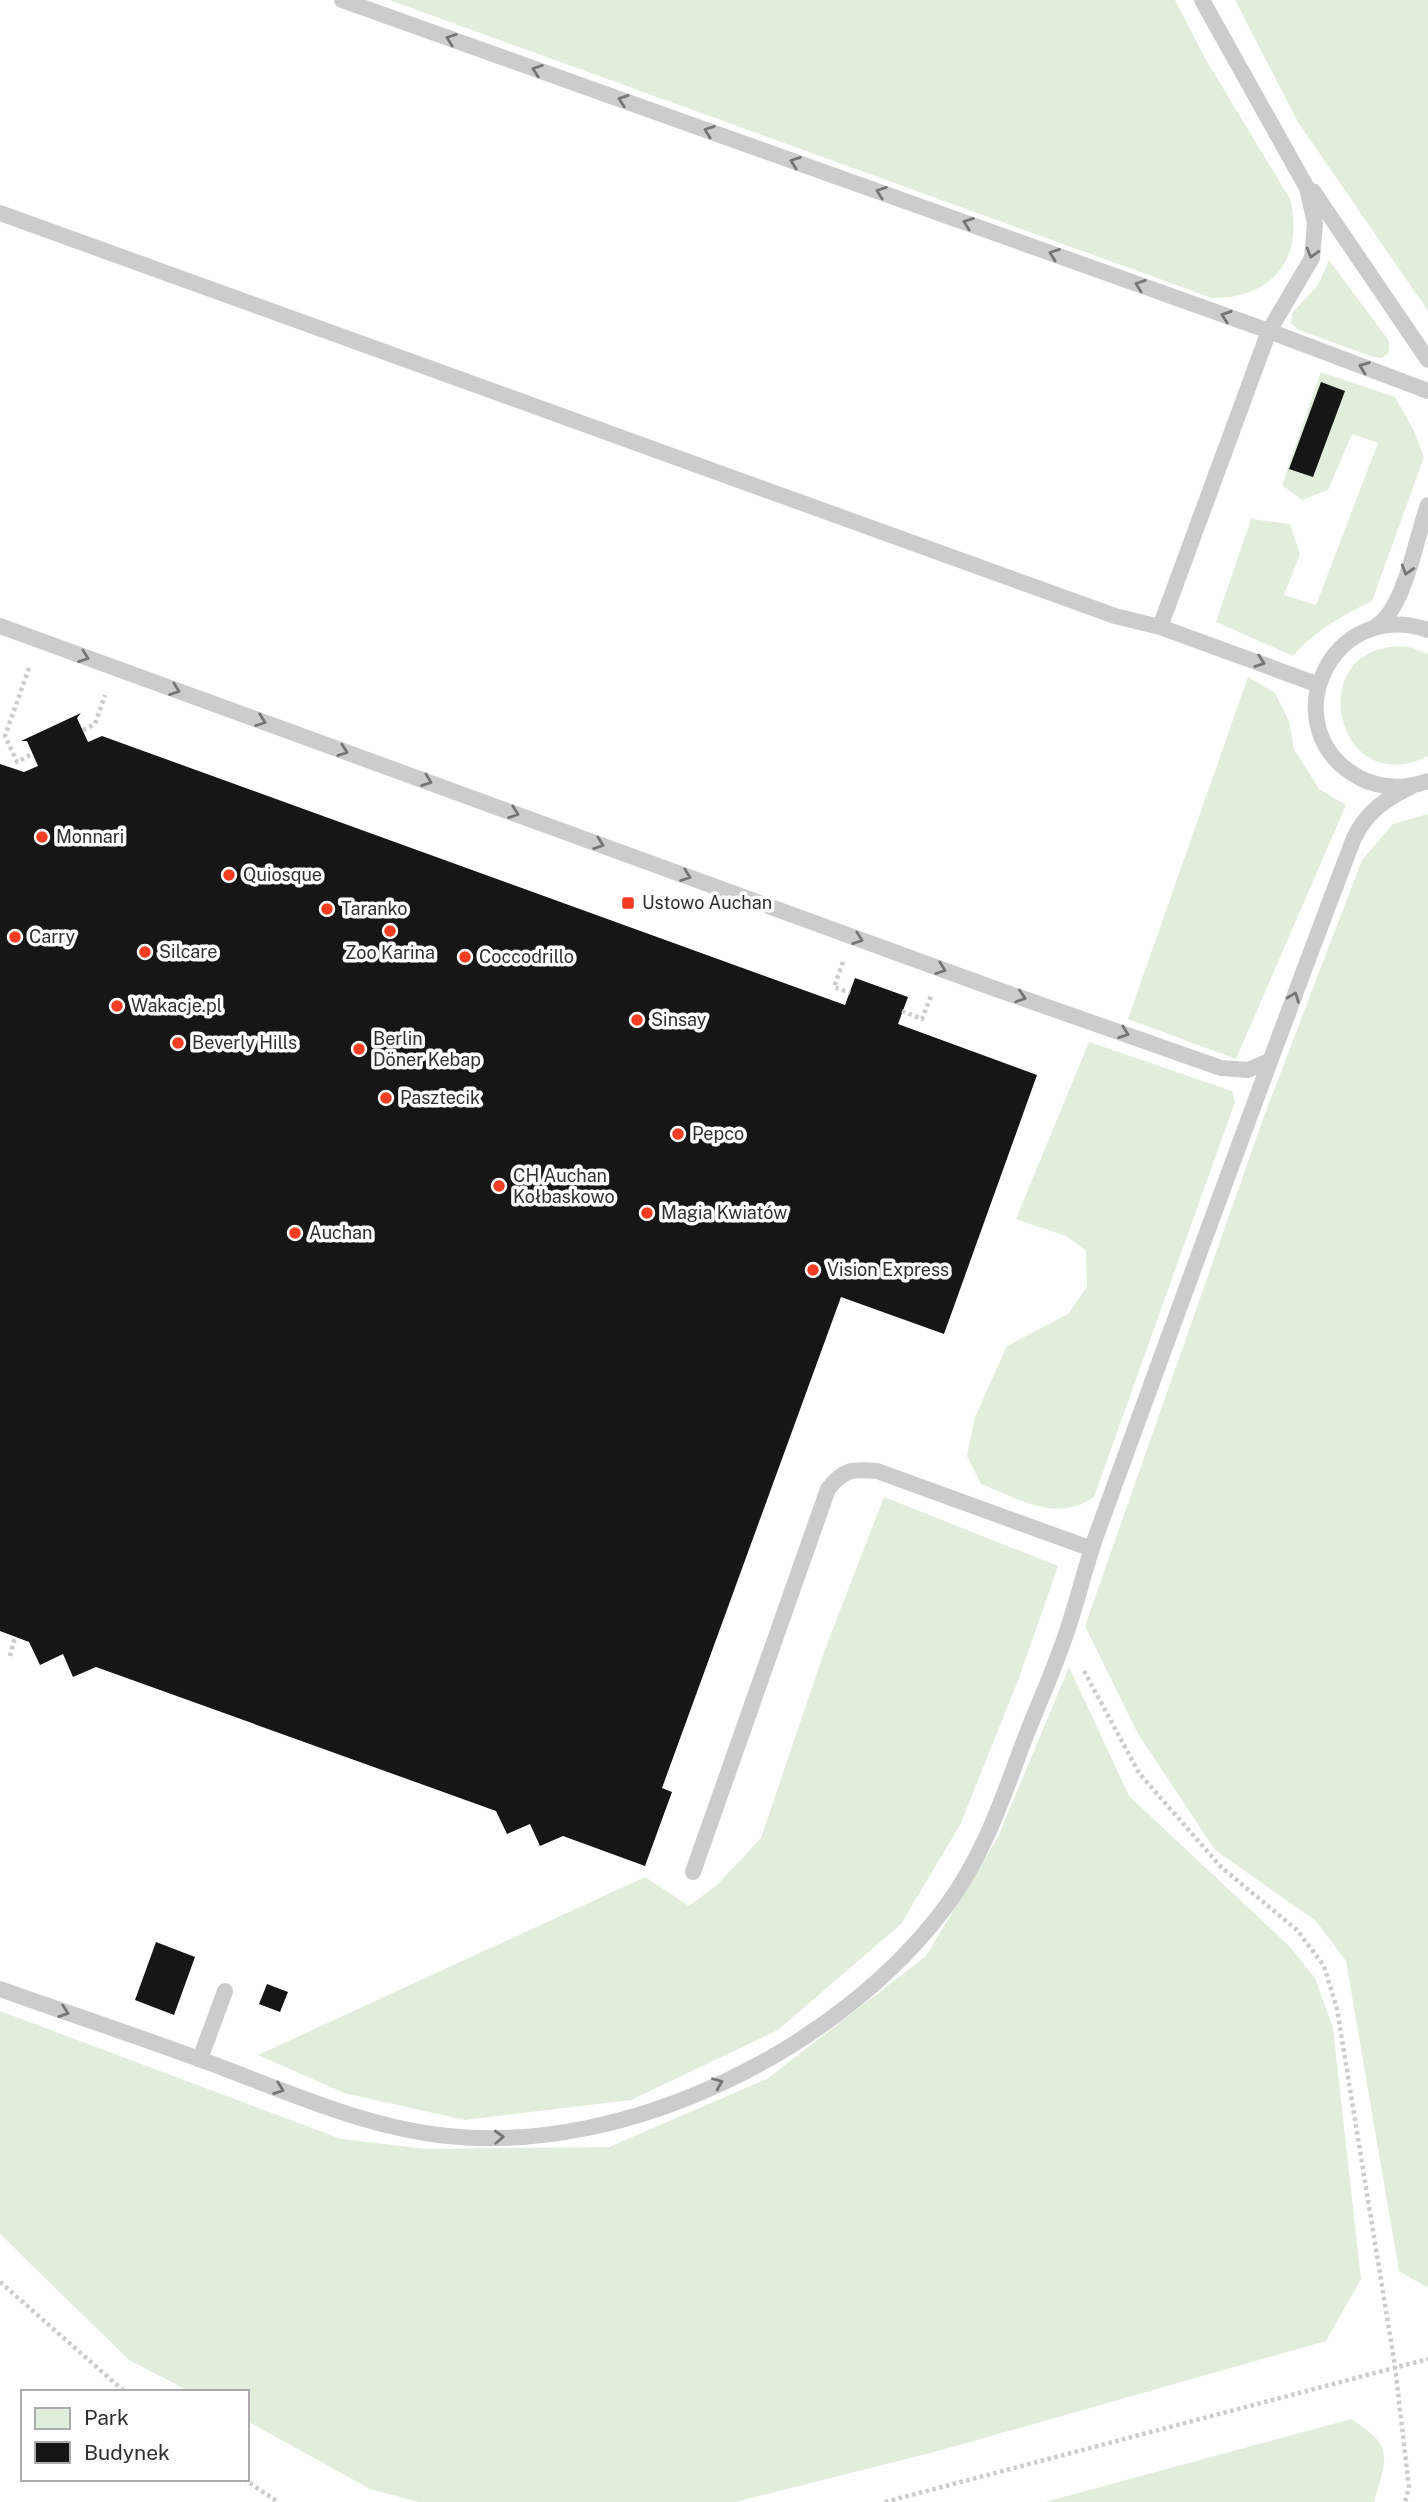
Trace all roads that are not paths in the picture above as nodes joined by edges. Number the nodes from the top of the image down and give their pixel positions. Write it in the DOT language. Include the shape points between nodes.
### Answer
graph roads {
  1 [pos="342,0"];
  2 [pos="1202,0"];
  3 [pos="1296,164"];
  4 [pos="0,213"];
  5 [pos="1269,331"];
  6 [pos="1428,360"];
  7 [pos="1428,391"];
  8 [pos="1428,505"];
  9 [pos="0,626"];
  10 [pos="1160,627"];
  11 [pos="1373,628"];
  12 [pos="1428,630"];
  13 [pos="1319,684"];
  14 [pos="1428,781"];
  15 [pos="1412,786"];
  16 [pos="1269,1061"];
  17 [pos="1092,1549"];
  18 [pos="693,1872"];
  19 [pos="0,1989"];
  20 [pos="225,1991"];
  21 [pos="200,2059"];
  5 -- 1 [label="lane, one-way"];
  2 -- 3 [label="lane"];
  3 -- 5 [label="lane, one-way" via="1311,202 1315,241 1305,272"];
  3 -- 6 [label="lane"];
  4 -- 10 [label="lane" via="1115,616"];
  7 -- 5 [label="lane, one-way"];
  5 -- 10 [label="lane"];
  8 -- 11 [label="lane, one-way" via="1396,603 1388,618"];
  9 -- 16 [label="lane, one-way" via="1221,1068 1248,1070"];
  10 -- 13 [label="lane, one-way"];
  11 -- 12 [label="lane" via="1399,624"];
  11 -- 13 [label="lane" via="1338,649"];
  13 -- 15 [label="lane" via="1318,725 1337,761 1371,783"];
  14 -- 15 [label="lane"];
  16 -- 15 [label="lane, one-way" via="1362,822 1387,799"];
  16 -- 17 [label="lane"];
  17 -- 18 [label="lane" via="877,1471 839,1474 828,1489"];
  21 -- 17 [label="lane, one-way" via="389,2125 449,2137 532,2135 611,2123 749,2068 844,2010 919,1940 949,1902 990,1833 1065,1637"];
  19 -- 21 [label="lane, one-way"];
  20 -- 21 [label="lane"];
}
